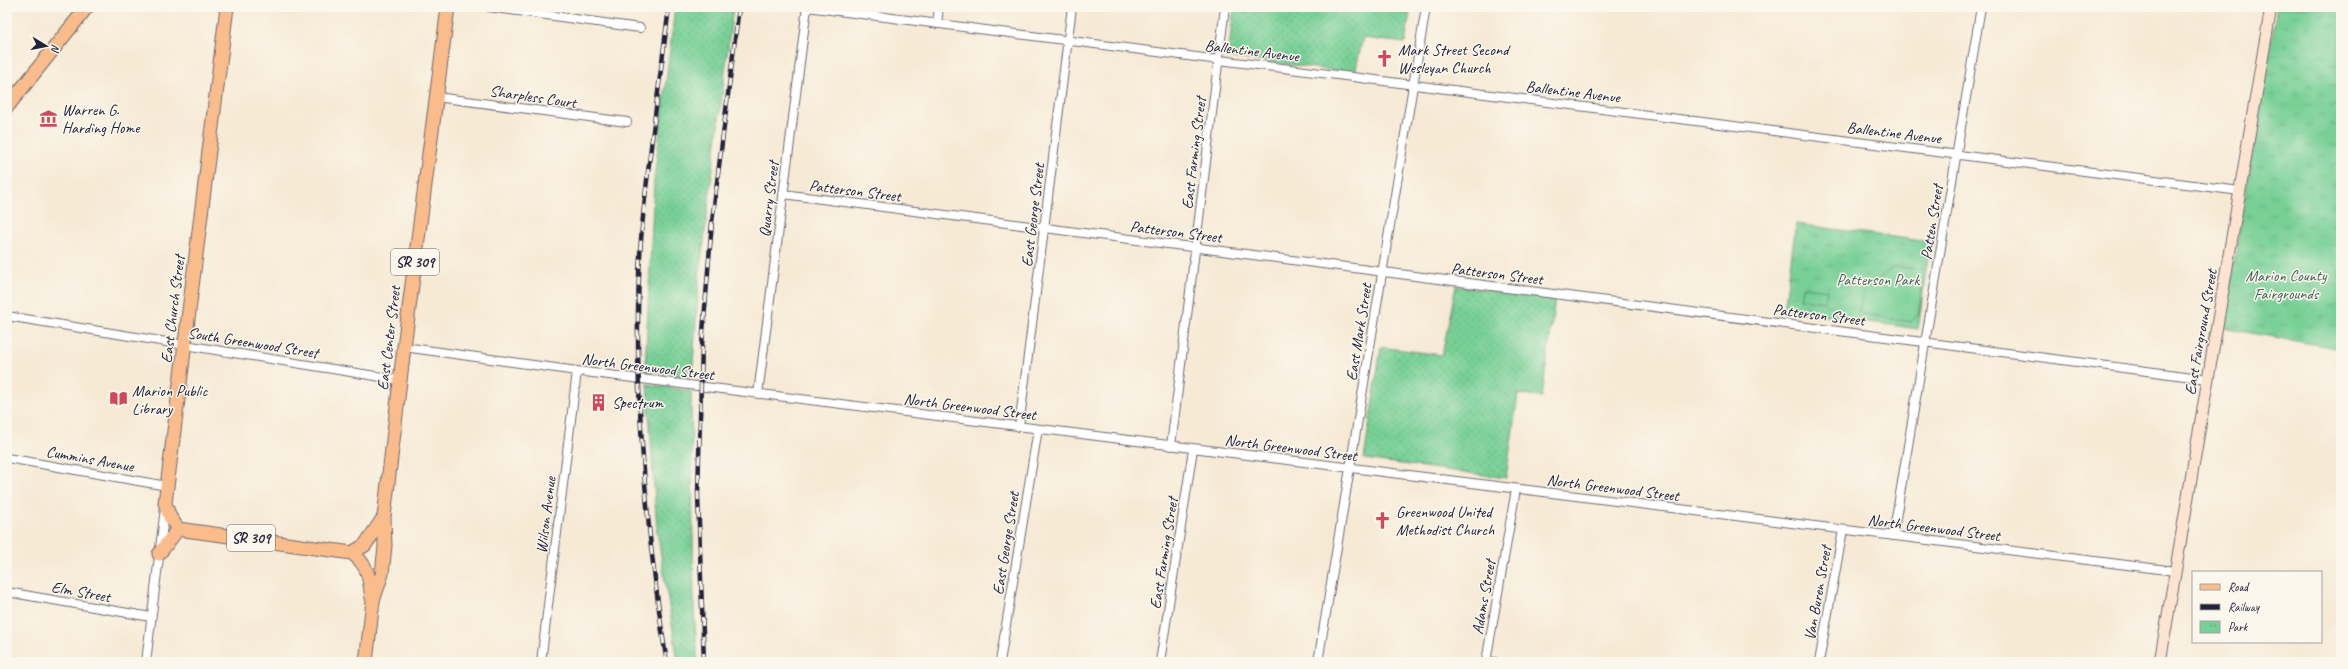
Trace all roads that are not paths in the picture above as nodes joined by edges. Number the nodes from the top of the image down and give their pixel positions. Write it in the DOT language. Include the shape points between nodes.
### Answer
graph roads {
  1 [pos="87,7"];
  2 [pos="228,7"];
  3 [pos="448,7"];
  4 [pos="488,7"];
  5 [pos="807,7"];
  6 [pos="939,7"];
  7 [pos="1072,7"];
  8 [pos="1225,7"];
  9 [pos="1426,7"];
  10 [pos="1981,7"];
  11 [pos="2271,7"];
  12 [pos="937,24"];
  13 [pos="640,28"];
  14 [pos="1068,40"];
  15 [pos="1219,60"];
  16 [pos="1413,84"];
  17 [pos="436,97"];
  18 [pos="7,107"];
  19 [pos="627,122"];
  20 [pos="1957,154"];
  21 [pos="2240,191"];
  22 [pos="783,194"];
  23 [pos="1044,228"];
  24 [pos="1195,248"];
  25 [pos="1382,272"];
  26 [pos="7,316"];
  27 [pos="1925,342"];
  28 [pos="185,346"];
  29 [pos="404,347"];
  30 [pos="577,371"];
  31 [pos="2208,379"];
  32 [pos="400,380"];
  33 [pos="758,394"];
  34 [pos="1019,427"];
  35 [pos="1038,429"];
  36 [pos="1171,446"];
  37 [pos="1193,449"];
  38 [pos="7,458"];
  39 [pos="1349,468"];
  40 [pos="168,486"];
  41 [pos="1516,489"];
  42 [pos="165,503"];
  43 [pos="384,517"];
  44 [pos="178,529"];
  45 [pos="1843,530"];
  46 [pos="1893,536"];
  47 [pos="352,553"];
  48 [pos="159,554"];
  49 [pos="2175,571"];
  50 [pos="7,592"];
  51 [pos="373,601"];
  52 [pos="151,617"];
  53 [pos="1486,661"];
  54 [pos="146,662"];
  55 [pos="366,662"];
  56 [pos="541,662"];
  57 [pos="1000,662"];
  58 [pos="1160,662"];
  59 [pos="1318,662"];
  60 [pos="1495,662"];
  61 [pos="1819,662"];
  62 [pos="2160,662"];
  1 -- 18 [label="main road"];
  2 -- 28 [label="main road, East Church Street"];
  3 -- 17 [label="main road, East Center Street / SR 309"];
  4 -- 13 [label="street"];
  5 -- 12 [label="street, Ballentine Avenue"];
  5 -- 22 [label="street, Quarry Street"];
  6 -- 12 [label="street"];
  7 -- 14 [label="street, East George Street"];
  8 -- 15 [label="street, East Farming Street"];
  9 -- 16 [label="street, East Mark Street"];
  10 -- 20 [label="street, Patten Street"];
  11 -- 21 [label="street, East Fairground Street"];
  12 -- 14 [label="street, Ballentine Avenue"];
  14 -- 15 [label="street, Ballentine Avenue"];
  14 -- 23 [label="street, East George Street"];
  15 -- 16 [label="street, Ballentine Avenue"];
  15 -- 24 [label="street, East Farming Street"];
  16 -- 20 [label="street, Ballentine Avenue"];
  16 -- 25 [label="street, East Mark Street"];
  17 -- 19 [label="street, Sharpless Court"];
  17 -- 29 [label="main road, East Center Street / SR 309"];
  20 -- 21 [label="street, Ballentine Avenue"];
  20 -- 27 [label="street, Patten Street"];
  21 -- 31 [label="street, East Fairground Street"];
  22 -- 23 [label="street, Patterson Street"];
  22 -- 33 [label="street, Quarry Street"];
  23 -- 24 [label="street, Patterson Street"];
  23 -- 34 [label="street, East George Street"];
  24 -- 25 [label="street, Patterson Street"];
  24 -- 36 [label="street, East Farming Street"];
  25 -- 27 [label="street, Patterson Street"];
  25 -- 39 [label="street, East Mark Street"];
  26 -- 28 [label="street, South Greenwood Street"];
  27 -- 31 [label="street, Patterson Street"];
  27 -- 46 [label="street, Patten Street"];
  28 -- 32 [label="street, South Greenwood Street"];
  28 -- 40 [label="main road, East Church Street"];
  29 -- 30 [label="street, North Greenwood Street"];
  29 -- 32 [label="main road, East Center Street / SR 309"];
  30 -- 33 [label="street, North Greenwood Street"];
  30 -- 56 [label="street, Wilson Avenue"];
  31 -- 49 [label="street, East Fairground Street"];
  32 -- 43 [label="main road, East Center Street / SR 309"];
  33 -- 34 [label="street, North Greenwood Street"];
  34 -- 35 [label="street, North Greenwood Street"];
  35 -- 36 [label="street, North Greenwood Street"];
  35 -- 57 [label="street, East George Street"];
  36 -- 37 [label="street, North Greenwood Street"];
  37 -- 39 [label="street, North Greenwood Street"];
  37 -- 58 [label="street, East Farming Street"];
  38 -- 40 [label="street, Cummins Avenue"];
  39 -- 41 [label="street, North Greenwood Street"];
  39 -- 59 [label="street, East Mark Street"];
  40 -- 42 [label="main road, East Church Street"];
  41 -- 45 [label="street, North Greenwood Street"];
  41 -- 53 [label="street, Adams Street"];
  42 -- 44 [label="main road"];
  42 -- 48 [label="street, East Church Street"];
  43 -- 47 [label="main road, SR 309" via="365,545"];
  43 -- 51 [label="main road, East Center Street / SR 309" via="385,546 382,574"];
  44 -- 47 [label="main road, SR 309"];
  44 -- 48 [label="main road"];
  45 -- 46 [label="street, North Greenwood Street"];
  45 -- 61 [label="street, Van Buren Street"];
  46 -- 49 [label="street, North Greenwood Street"];
  47 -- 51 [label="main road, East Center Street / SR 309" via="363,561 369,575"];
  48 -- 52 [label="street, East Church Street"];
  49 -- 62 [label="street, East Fairground Street"];
  50 -- 52 [label="street, Elm Street"];
  51 -- 55 [label="main road, East Center Street / SR 309"];
  52 -- 54 [label="street, East Church Street"];
  53 -- 60 [label="street"];
}
